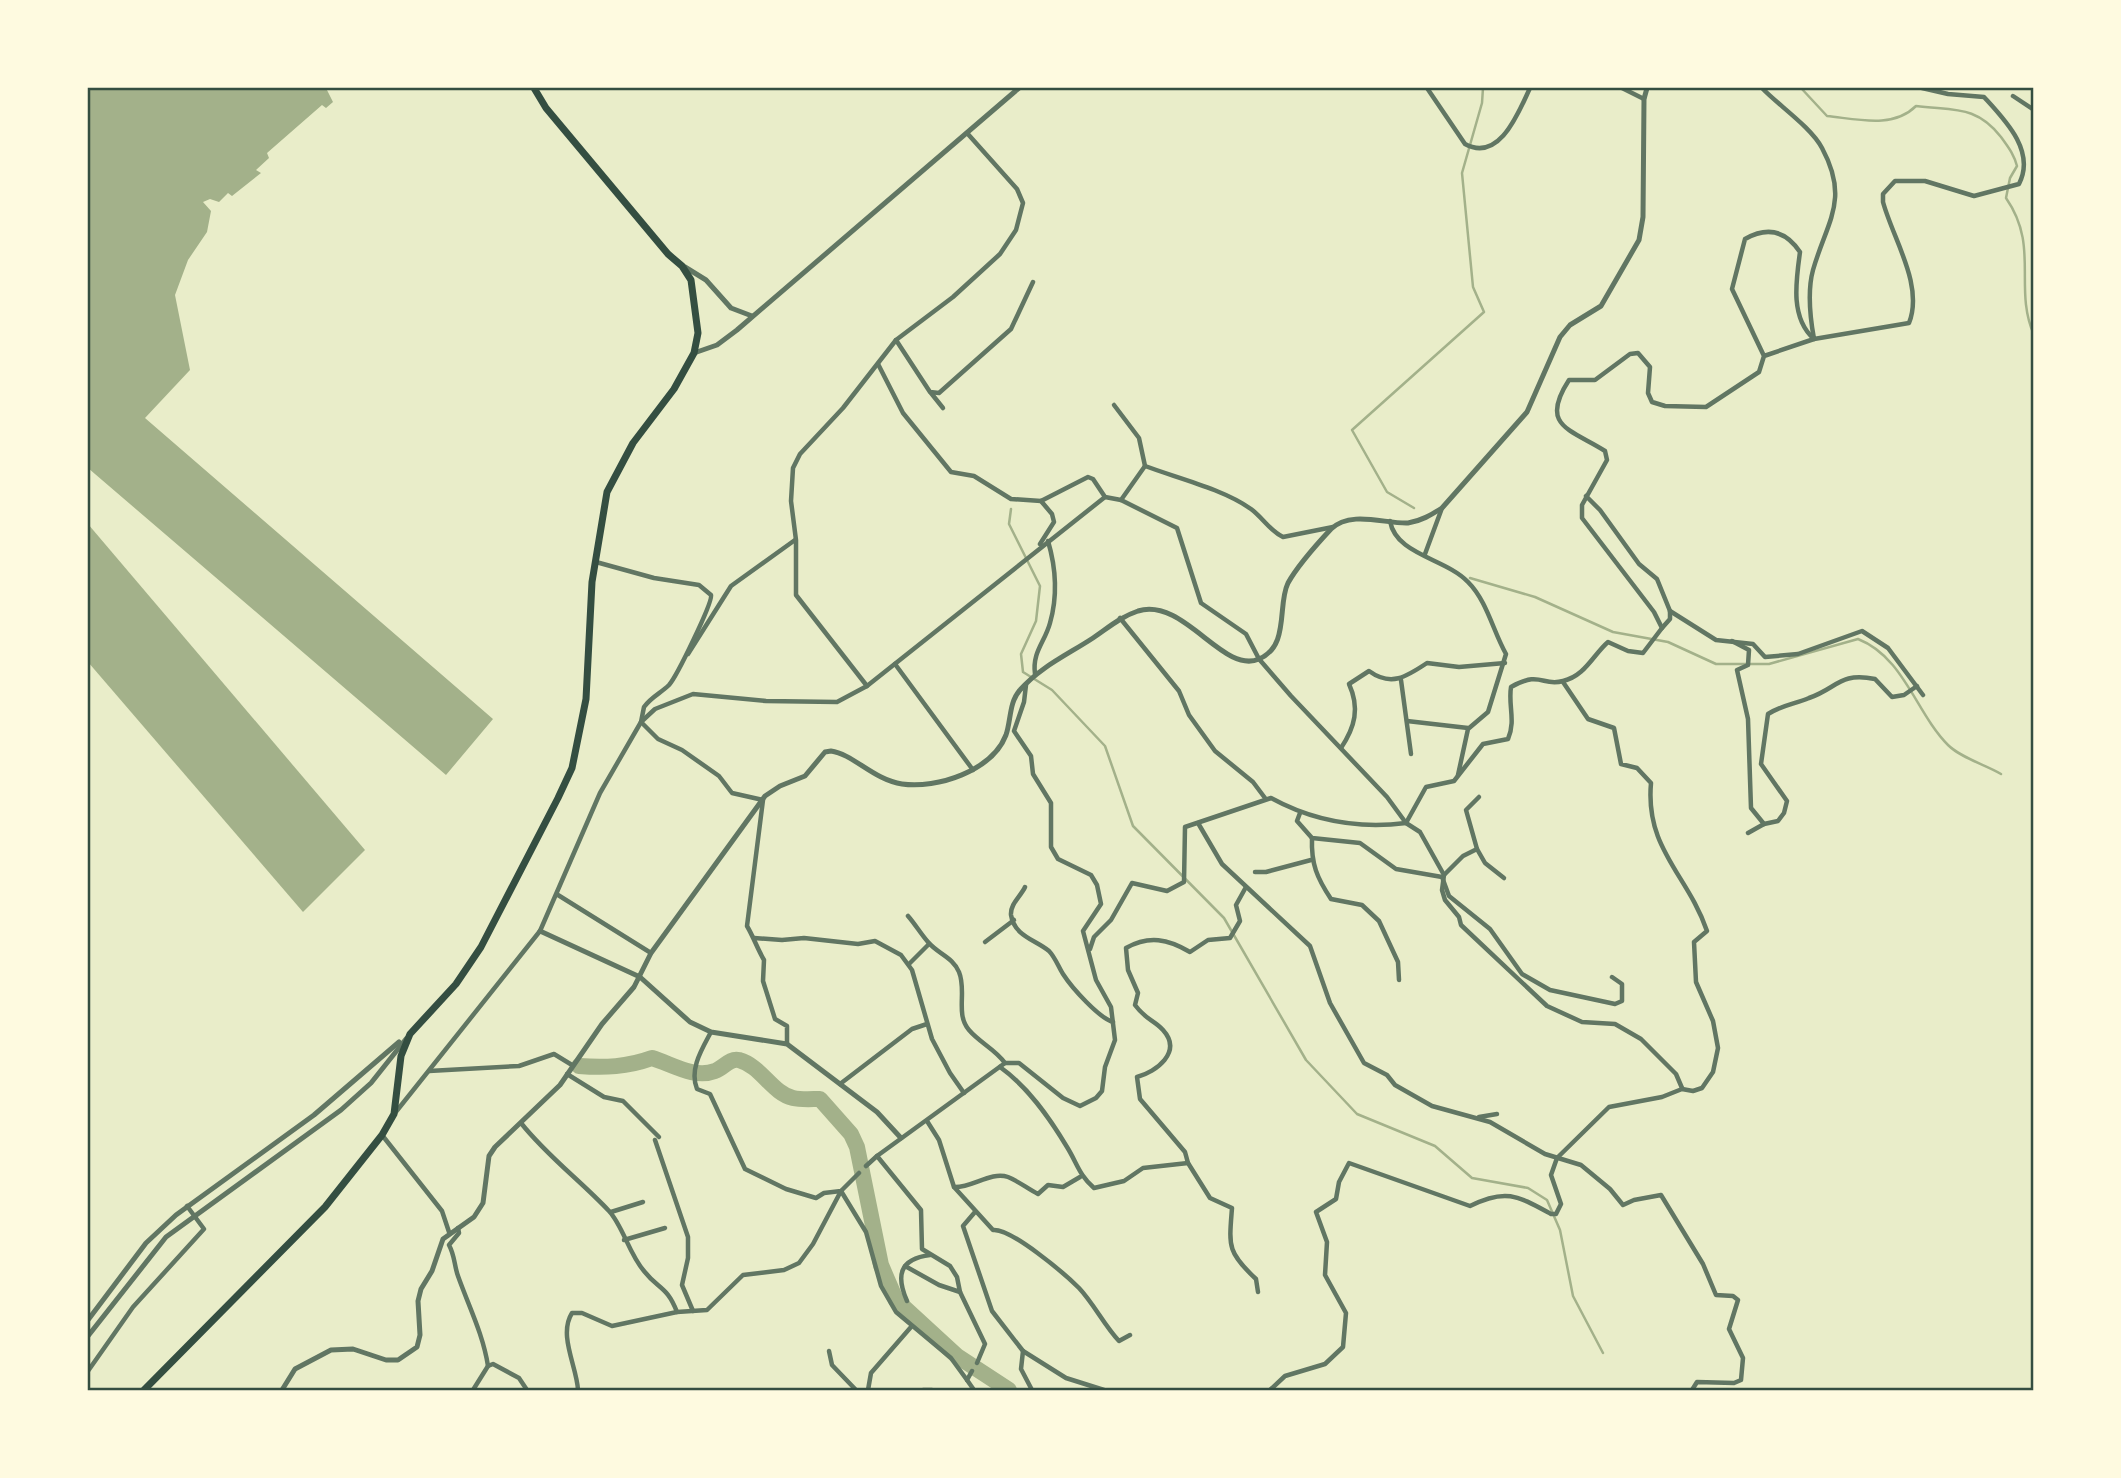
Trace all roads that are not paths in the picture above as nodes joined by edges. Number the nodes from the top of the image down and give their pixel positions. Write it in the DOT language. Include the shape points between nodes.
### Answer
graph roads {
  1 [pos="534,88"];
  2 [pos="1019,88"];
  3 [pos="1427,88"];
  4 [pos="1530,88"];
  5 [pos="1622,88"];
  6 [pos="1647,88"];
  7 [pos="1762,88"];
  8 [pos="1922,88"];
  9 [pos="2012,96"];
  10 [pos="1644,99"];
  11 [pos="2034,110"];
  12 [pos="967,133"];
  13 [pos="682,266"];
  14 [pos="1033,282"];
  15 [pos="752,316"];
  16 [pos="1814,339"];
  17 [pos="896,340"];
  18 [pos="694,353"];
  19 [pos="1765,356"];
  20 [pos="878,363"];
  21 [pos="930,392"];
  22 [pos="1114,405"];
  23 [pos="943,408"];
  24 [pos="1145,466"];
  25 [pos="1586,496"];
  26 [pos="1105,497"];
  27 [pos="1121,500"];
  28 [pos="1041,501"];
  29 [pos="1442,508"];
  30 [pos="1390,521"];
  31 [pos="1334,527"];
  32 [pos="796,540"];
  33 [pos="1048,541"];
  34 [pos="1037,549"];
  35 [pos="1425,554"];
  36 [pos="596,562"];
  37 [pos="1670,611"];
  38 [pos="1120,618"];
  39 [pos="1662,628"];
  40 [pos="1731,641"];
  41 [pos="687,654"];
  42 [pos="1259,659"];
  43 [pos="1506,663"];
  44 [pos="895,664"];
  45 [pos="1035,674"];
  46 [pos="1401,680"];
  47 [pos="1563,682"];
  48 [pos="1026,684"];
  49 [pos="867,686"];
  50 [pos="1917,686"];
  51 [pos="1923,695"];
  52 [pos="1406,721"];
  53 [pos="642,722"];
  54 [pos="1469,728"];
  55 [pos="1341,748"];
  56 [pos="1411,754"];
  57 [pos="973,770"];
  58 [pos="1457,776"];
  59 [pos="1479,797"];
  60 [pos="1265,798"];
  61 [pos="763,800"];
  62 [pos="1300,813"];
  63 [pos="1198,822"];
  64 [pos="1406,822"];
  65 [pos="1765,824"];
  66 [pos="1748,833"];
  67 [pos="1312,838"];
  68 [pos="1477,849"];
  69 [pos="1311,860"];
  70 [pos="1255,872"];
  71 [pos="1443,876"];
  72 [pos="1504,878"];
  73 [pos="1025,887"];
  74 [pos="1245,887"];
  75 [pos="558,895"];
  76 [pos="908,916"];
  77 [pos="1014,920"];
  78 [pos="540,931"];
  79 [pos="754,938"];
  80 [pos="985,942"];
  81 [pos="929,944"];
  82 [pos="1090,949"];
  83 [pos="651,953"];
  84 [pos="909,964"];
  85 [pos="640,977"];
  86 [pos="1612,977"];
  87 [pos="1399,981"];
  88 [pos="1113,1022"];
  89 [pos="927,1024"];
  90 [pos="711,1032"];
  91 [pos="410,1034"];
  92 [pos="787,1044"];
  93 [pos="572,1065"];
  94 [pos="1002,1065"];
  95 [pos="428,1071"];
  96 [pos="566,1074"];
  97 [pos="841,1083"];
  98 [pos="1682,1088"];
  99 [pos="964,1093"];
  100 [pos="394,1114"];
  101 [pos="1497,1114"];
  102 [pos="1475,1118"];
  103 [pos="927,1121"];
  104 [pos="521,1123"];
  105 [pos="382,1135"];
  106 [pos="901,1138"];
  107 [pos="877,1156"];
  108 [pos="1557,1158"];
  109 [pos="1188,1163"];
  110 [pos="866,1166"];
  111 [pos="859,1173"];
  112 [pos="1080,1177"];
  113 [pos="954,1186"];
  114 [pos="841,1191"];
  115 [pos="643,1202"];
  116 [pos="187,1206"];
  117 [pos="611,1212"];
  118 [pos="975,1212"];
  119 [pos="194,1214"];
  120 [pos="458,1227"];
  121 [pos="665,1228"];
  122 [pos="449,1232"];
  123 [pos="624,1240"];
  124 [pos="932,1255"];
  125 [pos="905,1266"];
  126 [pos="960,1292"];
  127 [pos="1258,1292"];
  128 [pos="907,1301"];
  129 [pos="692,1311"];
  130 [pos="677,1312"];
  131 [pos="88,1320"];
  132 [pos="911,1328"];
  133 [pos="1130,1335"];
  134 [pos="88,1336"];
  135 [pos="1023,1350"];
  136 [pos="829,1351"];
  137 [pos="976,1363"];
  138 [pos="488,1366"];
  139 [pos="88,1371"];
  140 [pos="972,1371"];
  141 [pos="967,1380"];
  142 [pos="144,1391"];
  143 [pos="282,1391"];
  144 [pos="472,1391"];
  145 [pos="527,1391"];
  146 [pos="578,1391"];
  147 [pos="856,1391"];
  148 [pos="868,1391"];
  149 [pos="923,1391"];
  150 [pos="932,1391"];
  151 [pos="974,1391"];
  152 [pos="1032,1391"];
  153 [pos="1104,1391"];
  154 [pos="1270,1391"];
  155 [pos="1692,1391"];
  1 -- 13 [label="highway"];
  2 -- 12 [label="street"];
  3 -- 4 [label="street" via="1470,147 1497,143"];
  5 -- 10 [label="street"];
  6 -- 10 [label="street"];
  7 -- 16 [label="street" via="1822,147 1837,193 1813,271 1810,313"];
  8 -- 16 [label="street" via="1984,97 2021,148 2025,173 2020,184 1973,195 1925,181 1895,181 1883,194 1883,202 1912,289 1914,309 1909,323"];
  9 -- 11 [label="street"];
  10 -- 29 [label="street" via="1639,240 1601,306 1570,325 1560,337 1527,412"];
  12 -- 15 [label="street"];
  12 -- 17 [label="street" via="1017,189 1023,203 1016,230 1000,254 954,297"];
  13 -- 15 [label="street" via="706,280 731,308"];
  13 -- 18 [label="highway" via="691,280 698,313"];
  14 -- 21 [label="street" via="1011,329 939,393"];
  15 -- 18 [label="street" via="717,345"];
  16 -- 19 [label="street"];
  16 -- 19 [label="street" via="1801,324 1799,312 1796,280 1800,252 1780,232 1750,236 1745,239 1732,289"];
  17 -- 20 [label="street"];
  17 -- 21 [label="street"];
  18 -- 36 [label="highway" via="674,389 633,443 607,492"];
  19 -- 25 [label="street" via="1759,372 1706,407 1652,402 1650,367 1638,353 1595,380 1569,380 1556,399 1561,424 1605,451 1607,460"];
  20 -- 28 [label="street" via="903,413 951,472 974,476 1012,499"];
  20 -- 32 [label="street" via="793,468"];
  21 -- 23 [label="street"];
  22 -- 24 [label="street" via="1139,438"];
  24 -- 27 [label="street"];
  24 -- 31 [label="street" via="1252,509 1270,531 1283,537"];
  25 -- 37 [label="street" via="1639,564 1657,579"];
  25 -- 39 [label="street" via="1582,518 1640,591"];
  26 -- 27 [label="street"];
  26 -- 28 [label="street" via="1094,479 1087,477"];
  26 -- 33 [label="street"];
  27 -- 42 [label="street" via="1177,528 1201,603 1246,634"];
  28 -- 34 [label="street" via="1054,522"];
  29 -- 30 [label="street" via="1424,519"];
  29 -- 35 [label="street"];
  30 -- 31 [label="street" via="1359,519"];
  30 -- 35 [label="street" via="1393,535"];
  31 -- 42 [label="street" via="1290,579 1284,592 1283,624"];
  32 -- 41 [label="street" via="731,586"];
  32 -- 49 [label="street" via="796,596"];
  33 -- 34 [label="street"];
  33 -- 45 [label="street" via="1056,570 1050,623 1036,651"];
  34 -- 44 [label="street"];
  35 -- 43 [label="street" via="1468,581 1490,617"];
  36 -- 41 [label="street" via="709,590 712,603"];
  36 -- 91 [label="highway" via="586,699 572,768 481,947 456,984"];
  37 -- 39 [label="street"];
  37 -- 40 [label="street" via="1716,640"];
  38 -- 42 [label="street" via="1151,608 1174,616 1239,661"];
  38 -- 45 [label="street"];
  38 -- 60 [label="street" via="1179,691 1189,715 1215,751"];
  39 -- 47 [label="street" via="1643,653 1608,642 1582,672"];
  40 -- 50 [label="street" via="1753,644 1765,657 1783,656 1862,631 1888,648"];
  40 -- 65 [label="street" via="1749,650 1748,665 1737,670 1748,719 1751,808"];
  41 -- 53 [label="street" via="669,684 644,707"];
  42 -- 55 [label="street"];
  43 -- 46 [label="street" via="1459,667 1427,663"];
  43 -- 54 [label="street" via="1488,712"];
  44 -- 49 [label="street"];
  44 -- 57 [label="street"];
  45 -- 48 [label="street"];
  46 -- 52 [label="street"];
  46 -- 55 [label="street" via="1379,678 1369,671 1349,684 1356,699 1354,727"];
  47 -- 58 [label="street" via="1539,677 1511,687 1508,701 1513,719 1508,739 1483,744"];
  47 -- 98 [label="street" via="1588,719 1614,728 1621,764 1637,768 1651,783 1653,832 1707,931 1694,942 1696,982 1713,1021 1718,1048 1713,1072 1702,1088"];
  48 -- 57 [label="street" via="1014,698 998,750"];
  48 -- 82 [label="street" via="1014,730 1031,755 1033,774 1051,803 1051,847 1058,859 1091,875 1097,885 1101,904 1083,932"];
  49 -- 53 [label="street" via="837,702 820,703 693,694 655,709"];
  50 -- 51 [label="street"];
  50 -- 65 [label="street" via="1892,697 1875,679 1845,677 1810,698 1768,714 1761,764 1787,801 1778,821"];
  52 -- 54 [label="street"];
  52 -- 56 [label="street"];
  53 -- 61 [label="street" via="658,739 719,776 732,793"];
  53 -- 75 [label="street" via="591,811"];
  54 -- 58 [label="street"];
  55 -- 64 [label="street"];
  57 -- 61 [label="street" via="946,779 901,784 871,774 831,751 805,776 780,786"];
  58 -- 64 [label="street" via="1454,781 1426,787"];
  59 -- 68 [label="street" via="1466,810"];
  60 -- 62 [label="street"];
  60 -- 63 [label="street"];
  61 -- 79 [label="street" via="747,926"];
  61 -- 83 [label="street"];
  62 -- 64 [label="street" via="1363,826"];
  62 -- 67 [label="street" via="1297,821"];
  63 -- 74 [label="street" via="1222,864"];
  63 -- 82 [label="street" via="1185,827 1184,882 1167,891 1132,883"];
  64 -- 71 [label="street" via="1420,832"];
  65 -- 66 [label="street"];
  67 -- 69 [label="street"];
  67 -- 71 [label="street" via="1360,843 1396,869"];
  68 -- 71 [label="street"];
  68 -- 72 [label="street" via="1485,863"];
  69 -- 70 [label="street"];
  69 -- 87 [label="street" via="1331,899 1362,905 1379,921 1398,962"];
  71 -- 86 [label="street" via="1449,896 1490,929 1522,974 1550,990 1615,1004 1622,1001 1622,985"];
  71 -- 98 [label="street" via="1445,900 1461,925 1542,1002 1581,1022 1615,1024 1641,1039 1676,1074"];
  73 -- 77 [label="street" via="1014,903"];
  74 -- 102 [label="street" via="1310,946 1330,1003 1364,1063 1432,1106"];
  74 -- 109 [label="street" via="1236,905 1240,921 1230,938 1208,940 1190,952 1164,939 1138,941 1126,948 1128,970 1138,993 1135,1005 1144,1018 1163,1030 1170,1044 1167,1058 1155,1072 1137,1077 1140,1099 1177,1141"];
  75 -- 78 [label="street"];
  75 -- 83 [label="street"];
  76 -- 81 [label="street"];
  77 -- 80 [label="street"];
  77 -- 88 [label="street" via="1024,936 1049,951 1088,1003"];
  78 -- 85 [label="street"];
  78 -- 95 [label="street"];
  79 -- 84 [label="street" via="875,941 889,945"];
  79 -- 92 [label="street" via="764,960 764,981 774,1014 778,1023 787,1026"];
  81 -- 84 [label="street"];
  81 -- 94 [label="street" via="952,961 960,974 961,1017 970,1031 995,1050"];
  82 -- 88 [label="street" via="1096,980 1111,1007"];
  83 -- 85 [label="street"];
  84 -- 89 [label="street"];
  85 -- 90 [label="street" via="690,1023"];
  85 -- 93 [label="street"];
  88 -- 94 [label="street" via="1115,1040 1102,1091 1080,1106 1019,1063"];
  89 -- 97 [label="street" via="912,1029"];
  89 -- 99 [label="street"];
  90 -- 92 [label="street"];
  90 -- 114 [label="street" via="697,1056 696,1089 710,1094 745,1169 816,1198"];
  91 -- 100 [label="highway" via="401,1056"];
  91 -- 116 [label="street" via="314,1115"];
  91 -- 119 [label="street" via="371,1083 341,1110"];
  92 -- 97 [label="street"];
  93 -- 95 [label="street" via="554,1054 519,1066"];
  93 -- 96 [label="street"];
  94 -- 99 [label="street"];
  94 -- 112 [label="street" via="1052,1122"];
  95 -- 100 [label="street"];
  96 -- 104 [label="street" via="551,1096"];
  96 -- 129 [label="street" via="604,1097 624,1101 657,1138 688,1237 682,1285"];
  97 -- 106 [label="street"];
  98 -- 108 [label="street" via="1662,1097 1609,1107"];
  99 -- 103 [label="street"];
  100 -- 105 [label="highway"];
  101 -- 102 [label="street"];
  102 -- 108 [label="street"];
  103 -- 106 [label="street"];
  103 -- 113 [label="street" via="939,1140"];
  104 -- 117 [label="street"];
  104 -- 120 [label="street" via="489,1156 483,1203 474,1217"];
  105 -- 122 [label="street" via="442,1211"];
  105 -- 142 [label="highway" via="325,1207"];
  106 -- 107 [label="street"];
  107 -- 110 [label="street"];
  107 -- 124 [label="street" via="921,1210 922,1249"];
  108 -- 154 [label="street" via="1551,1175 1561,1204 1556,1214 1521,1197 1494,1194 1470,1206 1349,1163 1336,1199 1316,1212 1327,1242 1325,1275 1346,1313 1343,1347 1325,1364 1286,1376"];
  108 -- 155 [label="street" via="1581,1164 1623,1205 1661,1195 1703,1264 1716,1295 1738,1300 1729,1329 1743,1358 1741,1380 1697,1382"];
  109 -- 112 [label="street" via="1143,1168 1124,1181 1094,1188"];
  109 -- 127 [label="street" via="1210,1198 1232,1208 1229,1244 1240,1264 1256,1279"];
  111 -- 114 [label="street"];
  112 -- 113 [label="street" via="1063,1187 1048,1185 1038,1194 1006,1176 965,1188"];
  113 -- 118 [label="street"];
  114 -- 129 [label="street" via="799,1263 784,1270 743,1275 707,1310"];
  114 -- 132 [label="street" via="866,1232 881,1286"];
  115 -- 117 [label="street"];
  116 -- 119 [label="street"];
  116 -- 131 [label="street" via="146,1243"];
  117 -- 123 [label="street"];
  118 -- 133 [label="street" via="993,1230 1018,1239 1069,1278 1119,1341"];
  118 -- 135 [label="street" via="963,1226 983,1292 1002,1327"];
  119 -- 134 [label="street" via="166,1237"];
  119 -- 139 [label="street" via="204,1229 133,1307"];
  120 -- 122 [label="street"];
  120 -- 138 [label="street" via="459,1233 449,1245 470,1314 484,1341"];
  121 -- 123 [label="street"];
  122 -- 143 [label="street" via="421,1289 417,1347 406,1357 386,1360 353,1349 331,1350 295,1368"];
  123 -- 130 [label="street" via="645,1273 670,1294"];
  124 -- 125 [label="street"];
  124 -- 126 [label="street" via="950,1266"];
  125 -- 126 [label="street"];
  125 -- 128 [label="street" via="900,1280"];
  126 -- 137 [label="street" via="985,1344"];
  129 -- 130 [label="street"];
  130 -- 146 [label="street" via="612,1326 582,1312 572,1313 568,1342"];
  132 -- 141 [label="street" via="951,1357"];
  132 -- 148 [label="street" via="871,1373"];
  135 -- 152 [label="street" via="1021,1369"];
  135 -- 153 [label="street" via="1066,1378"];
  136 -- 147 [label="street" via="832,1364"];
  138 -- 144 [label="street"];
  138 -- 145 [label="street" via="504,1368 519,1378"];
  140 -- 141 [label="street"];
  141 -- 151 [label="street"];
  149 -- 150 [label="street"];
}
